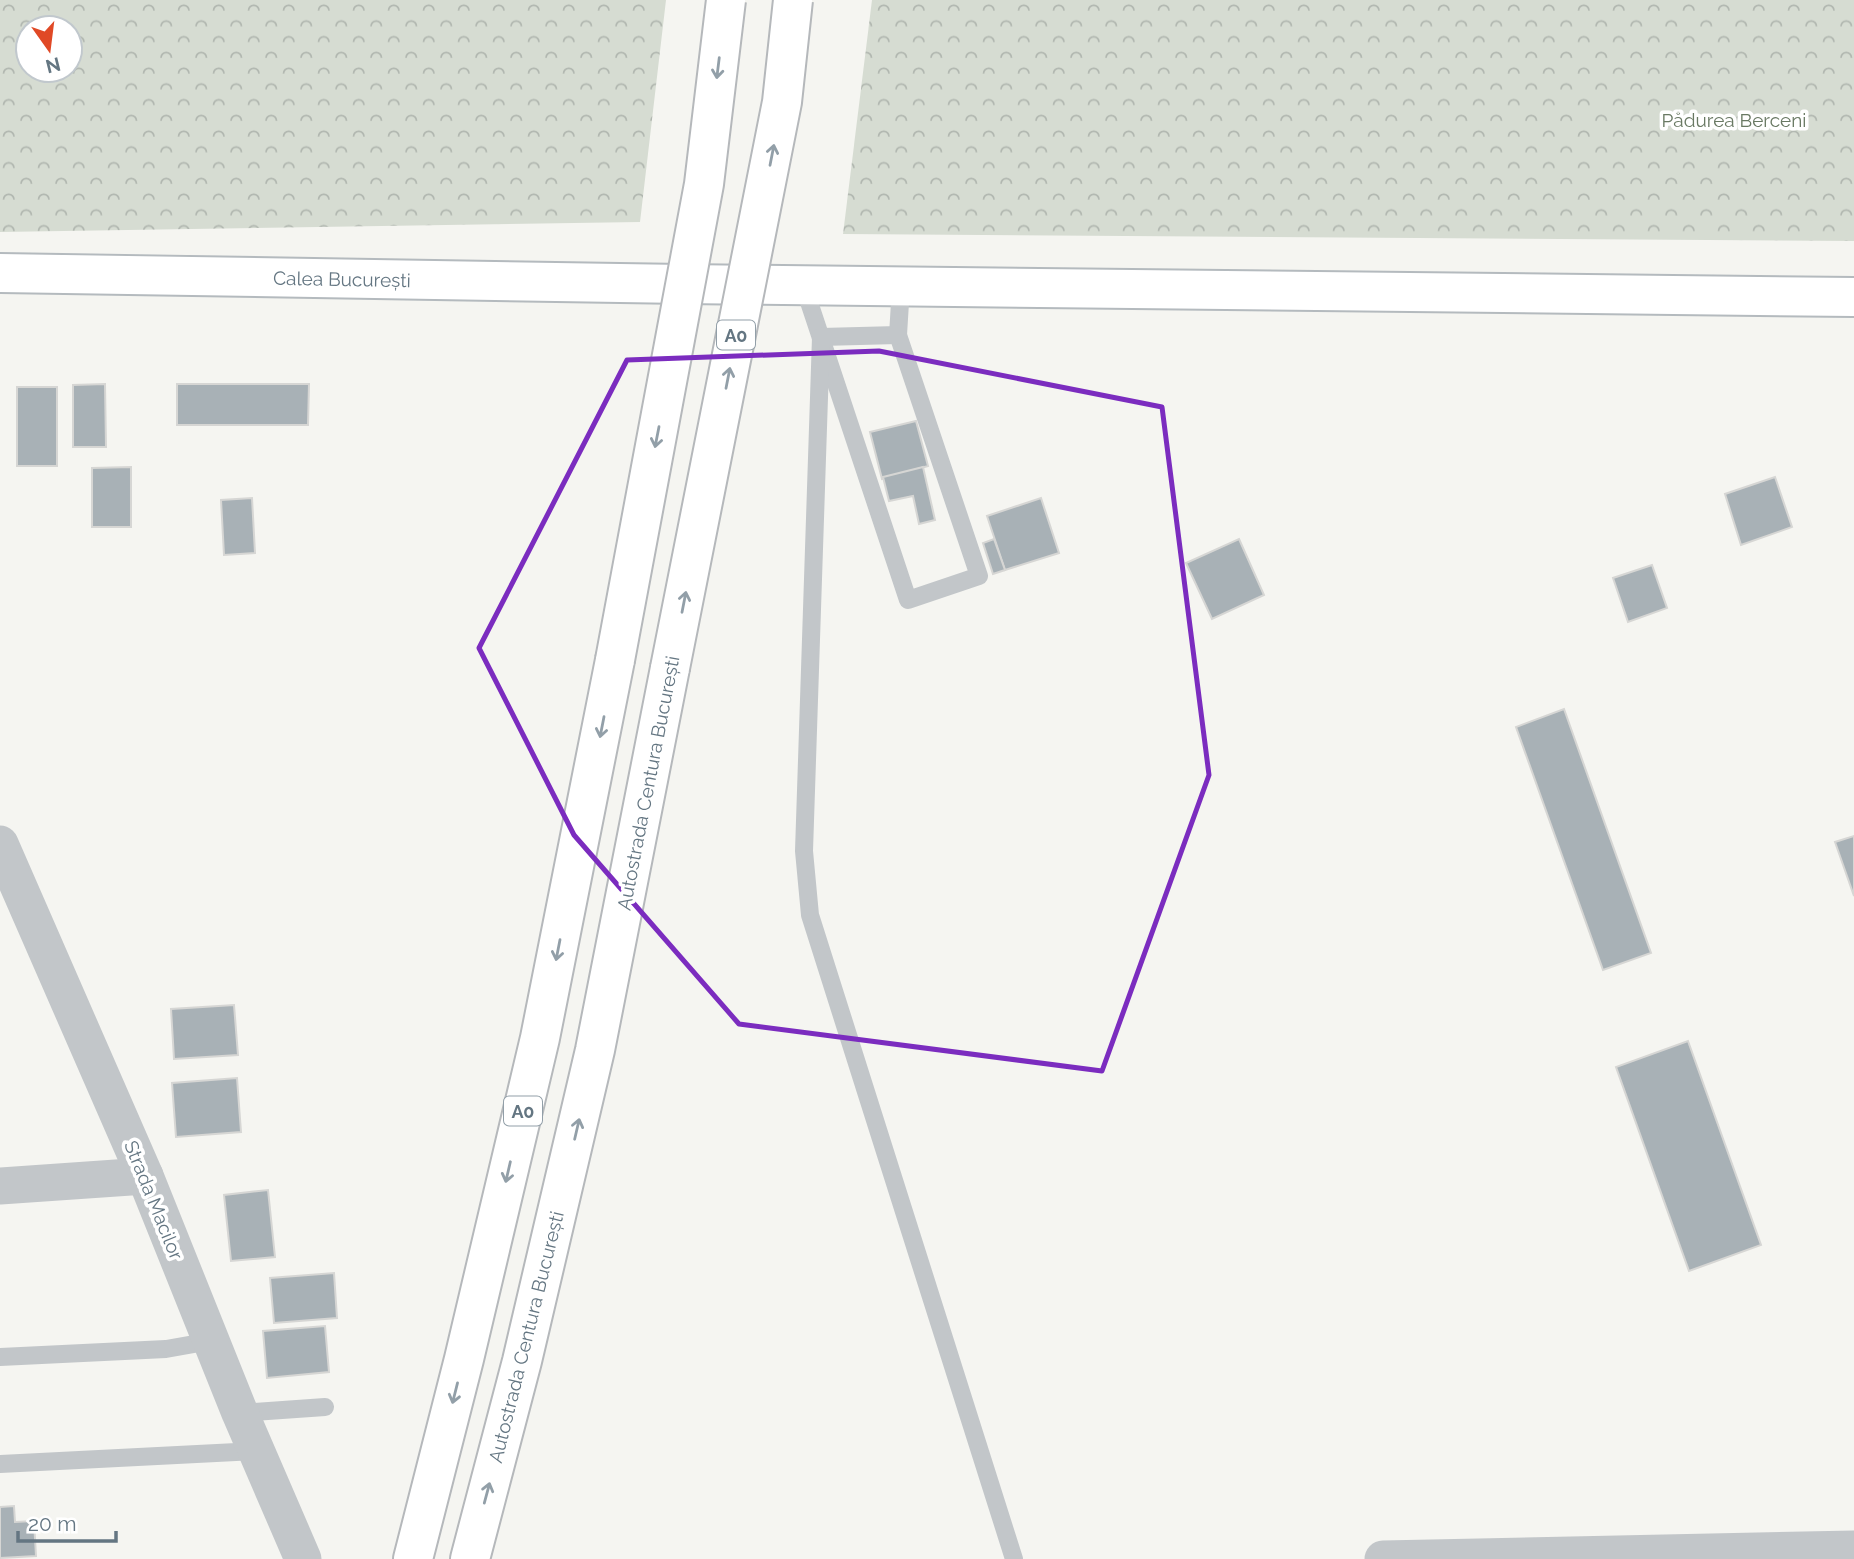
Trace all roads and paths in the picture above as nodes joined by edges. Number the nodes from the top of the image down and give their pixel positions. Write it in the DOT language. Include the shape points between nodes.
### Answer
graph roads {
  1 [pos="726,0"];
  2 [pos="793,0"];
  3 [pos="0,273"];
  4 [pos="803,284"];
  5 [pos="901,286"];
  6 [pos="1854,297"];
  7 [pos="898,335"];
  8 [pos="821,337"];
  9 [pos="0,844"];
  10 [pos="145,1176"];
  11 [pos="0,1186"];
  12 [pos="211,1341"];
  13 [pos="0,1357"];
  14 [pos="325,1407"];
  15 [pos="240,1413"];
  16 [pos="257,1451"];
  17 [pos="0,1464"];
  18 [pos="1854,1549"];
  19 [pos="303,1559"];
  20 [pos="413,1559"];
  21 [pos="470,1559"];
  22 [pos="1014,1559"];
  23 [pos="1383,1559"];
  1 -- 20 [label="main road, A0, one-way, bridge" via="704,184 540,1038"];
  21 -- 2 [label="main road, Autostrada Centura București / A0, one-way, bridge" via="595,1050 782,102"];
  3 -- 4 [label="main road, Calea București"];
  4 -- 5 [label="main road, Calea București"];
  4 -- 8 [label="lane"];
  5 -- 6 [label="main road, Calea București"];
  5 -- 7 [label="lane"];
  7 -- 8 [label="lane"];
  7 -- 8 [label="lane" via="979,576 908,600"];
  8 -- 22 [label="lane" via="804,851 810,915"];
  9 -- 10 [label="street, Strada Macilor"];
  10 -- 11 [label="street"];
  10 -- 12 [label="street, Strada Macilor"];
  12 -- 13 [label="lane" via="166,1349"];
  12 -- 15 [label="street, Strada Macilor"];
  14 -- 15 [label="lane"];
  15 -- 16 [label="street, Strada Macilor"];
  16 -- 17 [label="lane"];
  16 -- 19 [label="street, Strada Macilor"];
  18 -- 23 [label="street"];
}
